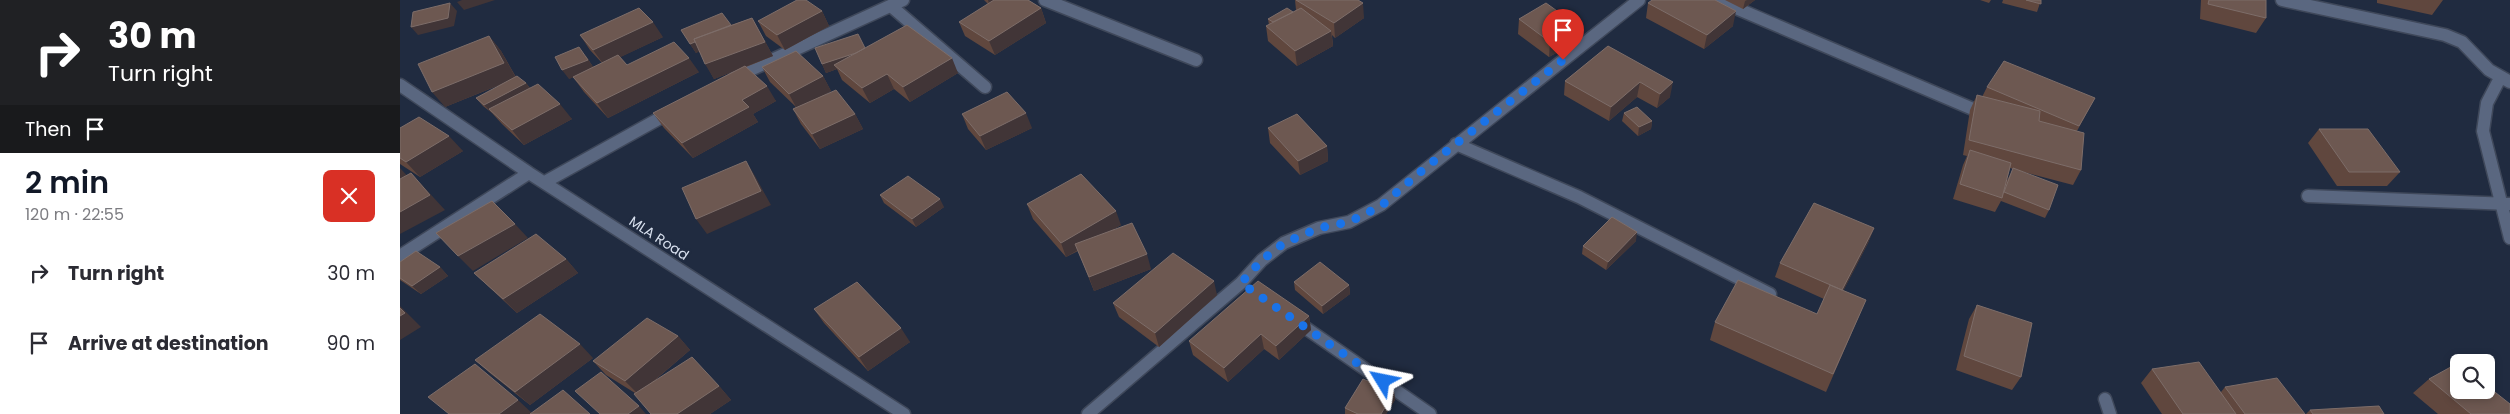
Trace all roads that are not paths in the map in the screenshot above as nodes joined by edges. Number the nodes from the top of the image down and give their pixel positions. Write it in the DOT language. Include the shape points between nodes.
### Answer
graph roads {
  1 [pos="903,0"];
  2 [pos="1045,0"];
  3 [pos="1639,0"];
  4 [pos="1717,0"];
  5 [pos="2282,0"];
  6 [pos="891,6"];
  7 [pos="1196,60"];
  8 [pos="2505,80"];
  9 [pos="725,82"];
  10 [pos="401,87"];
  11 [pos="985,87"];
  12 [pos="682,106"];
  13 [pos="1994,118"];
  14 [pos="1456,144"];
  15 [pos="529,173"];
  16 [pos="545,182"];
  17 [pos="2308,196"];
  18 [pos="2506,204"];
  19 [pos="2510,238"];
  20 [pos="400,256"];
  21 [pos="1770,294"];
  22 [pos="1282,312"];
  23 [pos="2105,399"];
  24 [pos="904,414"];
  25 [pos="1088,414"];
  26 [pos="1430,414"];
  27 [pos="2110,414"];
  1 -- 6 [label="street"];
  2 -- 7 [label="street"];
  3 -- 14 [label="street"];
  4 -- 13 [label="street"];
  5 -- 8 [label="street" via="2445,35 2462,42"];
  6 -- 9 [label="street"];
  6 -- 11 [label="street"];
  8 -- 18 [label="street" via="2487,98 2482,113 2483,131"];
  10 -- 15 [label="street, MLA Road"];
  12 -- 16 [label="street"];
  14 -- 21 [label="street" via="1579,197"];
  14 -- 25 [label="street" via="1381,206 1349,222 1319,228 1284,243 1262,260 1245,286"];
  15 -- 16 [label="street, MLA Road"];
  15 -- 20 [label="street"];
  16 -- 24 [label="street, MLA Road"];
  17 -- 18 [label="street"];
  18 -- 19 [label="street"];
  22 -- 26 [label="street"];
  23 -- 27 [label="street"];
}
